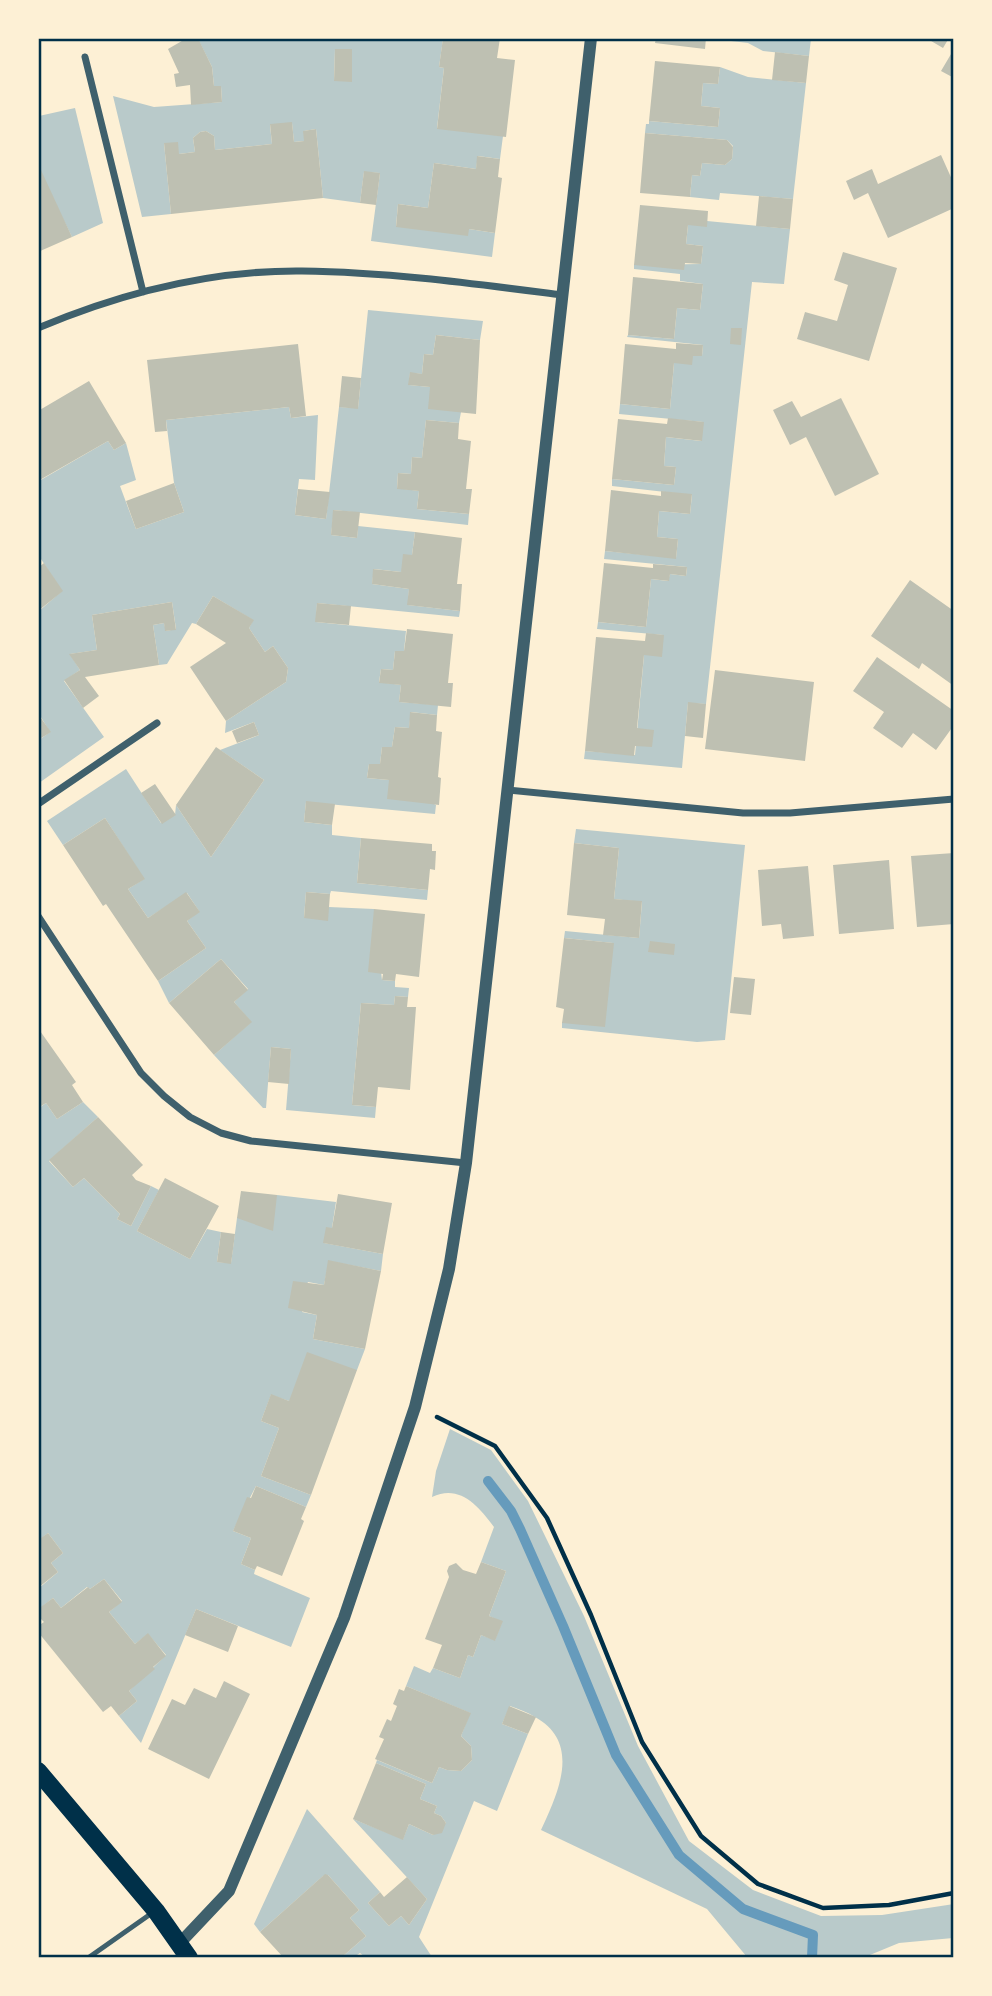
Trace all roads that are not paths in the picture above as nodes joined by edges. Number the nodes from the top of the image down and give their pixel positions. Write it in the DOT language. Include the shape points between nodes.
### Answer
graph roads {
  1 [pos="591,38"];
  2 [pos="85,57"];
  3 [pos="143,292"];
  4 [pos="562,295"];
  5 [pos="38,328"];
  6 [pos="157,723"];
  7 [pos="508,790"];
  8 [pos="954,799"];
  9 [pos="38,804"];
  10 [pos="38,916"];
  11 [pos="466,1163"];
  12 [pos="38,1771"];
  13 [pos="156,1911"];
  14 [pos="184,1951"];
  15 [pos="89,1958"];
  1 -- 4 [label="street"];
  2 -- 3 [label="street"];
  3 -- 4 [label="street" via="211,278 301,271"];
  3 -- 5 [label="street"];
  4 -- 7 [label="street"];
  6 -- 9 [label="street"];
  7 -- 8 [label="street" via="743,813"];
  7 -- 11 [label="street"];
  10 -- 11 [label="street" via="141,1073 190,1117 221,1133 251,1141"];
  11 -- 14 [label="street" via="449,1269 415,1407 344,1618 229,1891"];
  12 -- 13 [label="main road"];
  13 -- 14 [label="main road"];
  13 -- 15 [label="lane"];
}
